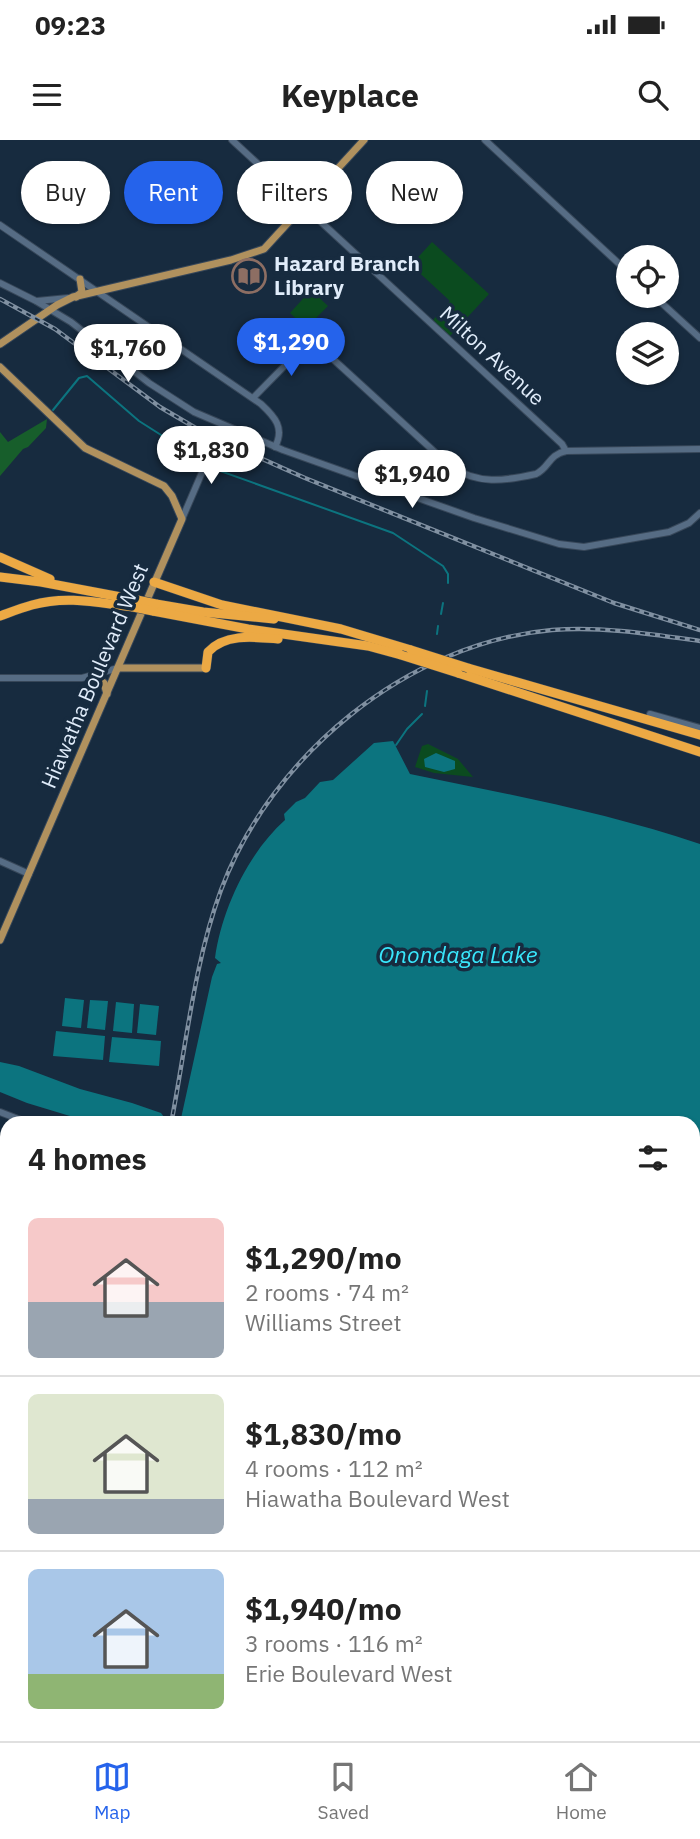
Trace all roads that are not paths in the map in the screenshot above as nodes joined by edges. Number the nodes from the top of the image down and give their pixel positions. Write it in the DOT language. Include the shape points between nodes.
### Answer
graph roads {
  1 [pos="232,140"];
  2 [pos="364,140"];
  3 [pos="485,140"];
  4 [pos="255,161"];
  5 [pos="345,161"];
  6 [pos="288,224"];
  7 [pos="323,224"];
  8 [pos="0,225"];
  9 [pos="616,261"];
  10 [pos="80,279"];
  11 [pos="0,283"];
  12 [pos="97,292"];
  13 [pos="75,297"];
  14 [pos="36,300"];
  15 [pos="667,308"];
  16 [pos="51,309"];
  17 [pos="71,322"];
  18 [pos="700,338"];
  19 [pos="0,344"];
  20 [pos="0,367"];
  21 [pos="253,398"];
  22 [pos="222,426"];
  23 [pos="275,447"];
  24 [pos="697,449"];
  25 [pos="566,451"];
  26 [pos="700,455"];
  27 [pos="700,513"];
  28 [pos="181,519"];
  29 [pos="0,557"];
  30 [pos="0,577"];
  31 [pos="154,582"];
  32 [pos="79,589"];
  33 [pos="135,603"];
  34 [pos="154,607"];
  35 [pos="0,617"];
  36 [pos="321,625"];
  37 [pos="342,641"];
  38 [pos="118,668"];
  39 [pos="206,668"];
  40 [pos="95,675"];
  41 [pos="0,678"];
  42 [pos="107,695"];
  43 [pos="574,698"];
  44 [pos="650,714"];
  45 [pos="700,729"];
  46 [pos="700,735"];
  47 [pos="700,752"];
  48 [pos="0,862"];
  49 [pos="29,874"];
  50 [pos="0,940"];
  1 -- 4 [label="street, Milton Avenue"];
  2 -- 5 [label="main road"];
  3 -- 9 [label="street"];
  6 -- 12 [label="main road" via="259,252"];
  7 -- 25 [label="street, Milton Avenue"];
  8 -- 10 [label="street"];
  10 -- 12 [label="street"];
  10 -- 13 [label="main road" via="82,292"];
  11 -- 14 [label="street"];
  12 -- 13 [label="main road"];
  12 -- 21 [label="street"];
  13 -- 14 [label="street"];
  13 -- 16 [label="main road"];
  13 -- 17 [label="street" via="62,309"];
  14 -- 16 [label="street"];
  15 -- 18 [label="street"];
  16 -- 17 [label="street"];
  16 -- 19 [label="main road"];
  17 -- 22 [label="street" via="174,400"];
  20 -- 28 [label="main road" via="85,448 159,482 172,496"];
  21 -- 23 [label="street" via="279,425"];
  21 -- 25 [label="street" via="311,339 459,472 491,481 530,475 542,471 552,456"];
  22 -- 23 [label="street"];
  22 -- 28 [label="street, Hiawatha Boulevard West"];
  23 -- 27 [label="street" via="474,518 573,547 669,532"];
  24 -- 25 [label="street"];
  24 -- 26 [label="street"];
  28 -- 31 [label="main road, Hiawatha Boulevard West"];
  29 -- 32 [label="highway"];
  30 -- 32 [label="highway"];
  31 -- 36 [label="highway" via="222,605"];
  31 -- 38 [label="main road, Hiawatha Boulevard West"];
  32 -- 33 [label="highway"];
  33 -- 34 [label="highway, bridge"];
  33 -- 35 [label="highway" via="45,602"];
  34 -- 36 [label="highway"];
  34 -- 37 [label="highway" via="248,629"];
  36 -- 43 [label="highway, bridge"];
  37 -- 39 [label="highway" via="224,641 212,648"];
  37 -- 47 [label="highway, bridge" via="401,655"];
  38 -- 39 [label="main road"];
  38 -- 40 [label="street"];
  38 -- 42 [label="main road, Hiawatha Boulevard West"];
  40 -- 41 [label="street"];
  40 -- 42 [label="main road" via="104,683"];
  42 -- 49 [label="main road, Hiawatha Boulevard West"];
  43 -- 44 [label="highway"];
  43 -- 46 [label="highway"];
  44 -- 45 [label="street"];
  48 -- 49 [label="street"];
  49 -- 50 [label="main road, Hiawatha Boulevard West"];
}
